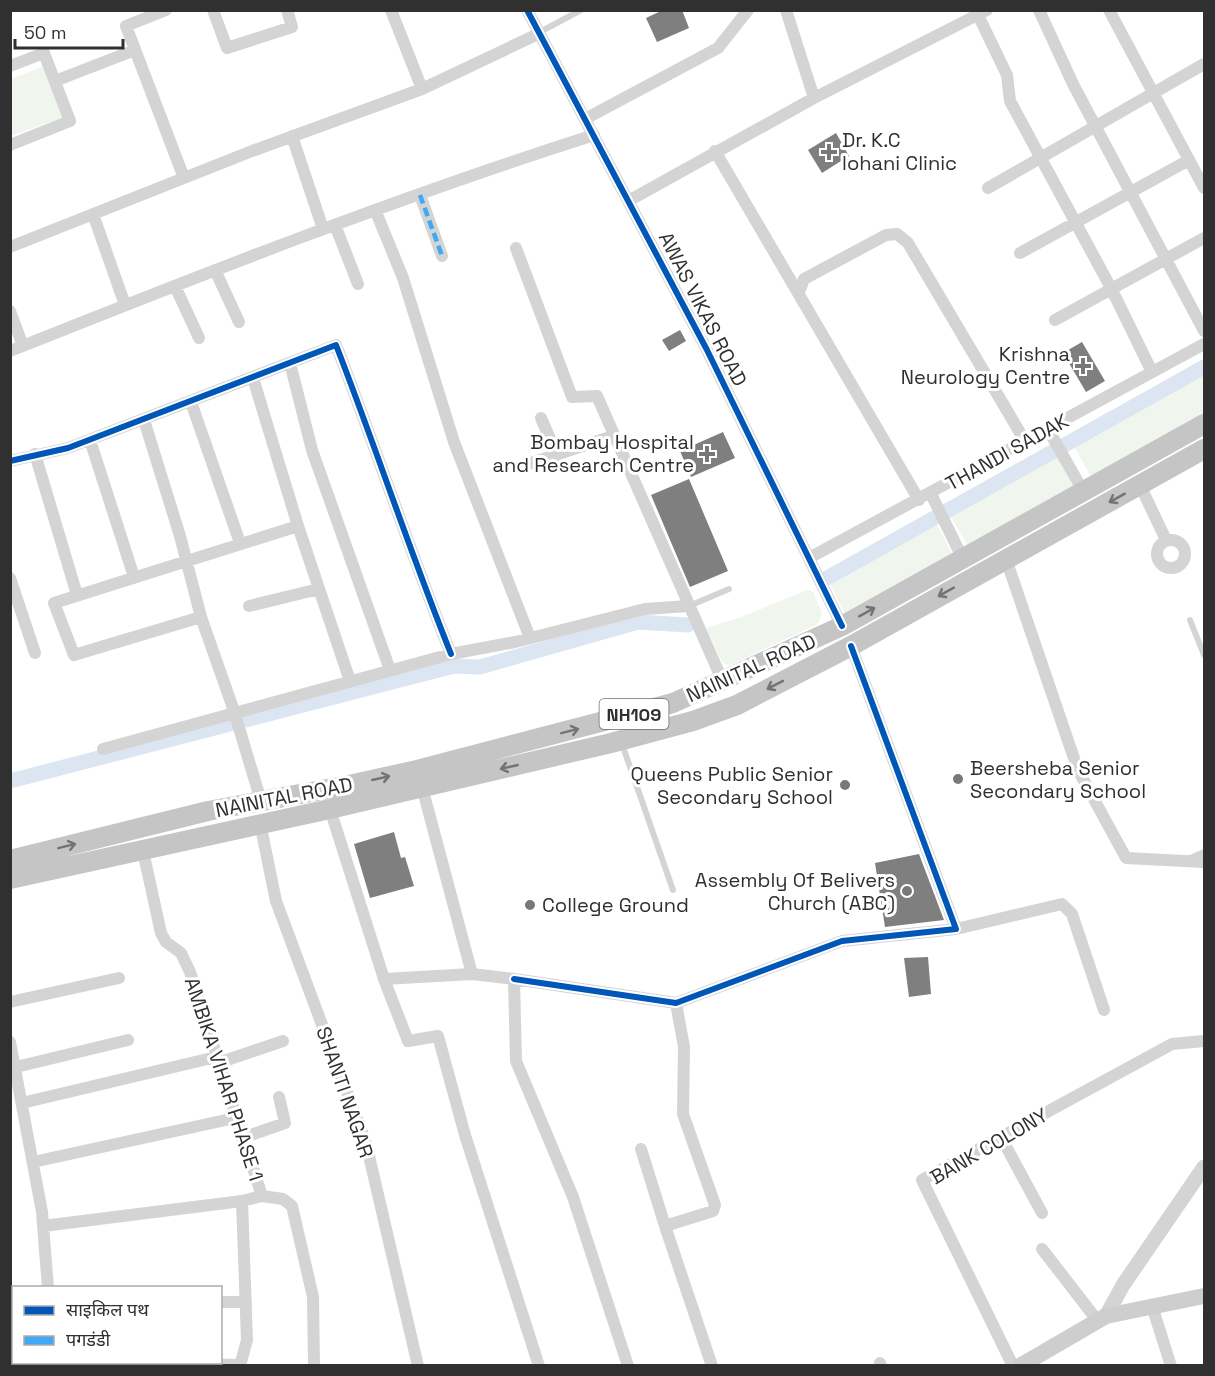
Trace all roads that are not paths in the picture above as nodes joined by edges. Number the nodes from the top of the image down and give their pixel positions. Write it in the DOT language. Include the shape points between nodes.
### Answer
graph roads {
  1 [pos="166,10"];
  2 [pos="213,10"];
  3 [pos="287,10"];
  4 [pos="392,10"];
  5 [pos="527,10"];
  6 [pos="581,10"];
  7 [pos="748,10"];
  8 [pos="786,10"];
  9 [pos="1039,10"];
  10 [pos="1109,10"];
  11 [pos="982,13"];
  12 [pos="538,34"];
  13 [pos="135,50"];
  14 [pos="1204,64"];
  15 [pos="10,66"];
  16 [pos="55,81"];
  17 [pos="422,89"];
  18 [pos="1154,94"];
  19 [pos="814,98"];
  20 [pos="585,119"];
  21 [pos="1096,126"];
  22 [pos="594,135"];
  23 [pos="292,136"];
  24 [pos="10,145"];
  25 [pos="715,151"];
  26 [pos="1039,157"];
  27 [pos="1190,160"];
  28 [pos="183,178"];
  29 [pos="988,188"];
  30 [pos="1204,188"];
  31 [pos="1131,192"];
  32 [pos="420,195"];
  33 [pos="630,200"];
  34 [pos="376,212"];
  35 [pos="93,214"];
  36 [pos="1076,222"];
  37 [pos="329,227"];
  38 [pos="1204,238"];
  39 [pos="10,247"];
  40 [pos="516,248"];
  41 [pos="1020,253"];
  42 [pos="442,256"];
  43 [pos="1168,260"];
  44 [pos="214,270"];
  45 [pos="358,284"];
  46 [pos="175,286"];
  47 [pos="1112,290"];
  48 [pos="799,292"];
  49 [pos="125,306"];
  50 [pos="10,310"];
  51 [pos="1055,320"];
  52 [pos="239,322"];
  53 [pos="1204,331"];
  54 [pos="199,338"];
  55 [pos="1204,344"];
  56 [pos="23,346"];
  57 [pos="10,351"];
  58 [pos="290,363"];
  59 [pos="1152,372"];
  60 [pos="253,378"];
  61 [pos="190,402"];
  62 [pos="541,418"];
  63 [pos="144,420"];
  64 [pos="1204,424"];
  65 [pos="1048,429"];
  66 [pos="613,436"];
  67 [pos="90,440"];
  68 [pos="1025,441"];
  69 [pos="1204,449"];
  70 [pos="35,454"];
  71 [pos="557,454"];
  72 [pos="10,462"];
  73 [pos="522,466"];
  74 [pos="1140,485"];
  75 [pos="1083,491"];
  76 [pos="931,494"];
  77 [pos="919,500"];
  78 [pos="297,526"];
  79 [pos="999,540"];
  80 [pos="1166,540"];
  81 [pos="240,543"];
  82 [pos="809,558"];
  83 [pos="186,559"];
  84 [pos="963,559"];
  85 [pos="1006,559"];
  86 [pos="134,577"];
  87 [pos="10,578"];
  88 [pos="319,588"];
  89 [pos="729,589"];
  90 [pos="77,595"];
  91 [pos="249,606"];
  92 [pos="688,606"];
  93 [pos="201,617"];
  94 [pos="1190,620"];
  95 [pos="842,626"];
  96 [pos="531,638"];
  97 [pos="851,646"];
  98 [pos="35,653"];
  99 [pos="451,654"];
  100 [pos="1204,654"];
  101 [pos="390,670"];
  102 [pos="351,681"];
  103 [pos="723,682"];
  104 [pos="734,706"];
  105 [pos="236,718"];
  106 [pos="621,740"];
  107 [pos="103,749"];
  108 [pos="422,787"];
  109 [pos="261,801"];
  110 [pos="330,809"];
  111 [pos="260,824"];
  112 [pos="139,828"];
  113 [pos="143,851"];
  114 [pos="1204,852"];
  115 [pos="1182,862"];
  116 [pos="1204,862"];
  117 [pos="12,869"];
  118 [pos="674,890"];
  119 [pos="956,928"];
  120 [pos="472,974"];
  121 [pos="119,978"];
  122 [pos="384,979"];
  123 [pos="514,979"];
  124 [pos="10,1002"];
  125 [pos="676,1003"];
  126 [pos="1104,1010"];
  127 [pos="128,1040"];
  128 [pos="283,1041"];
  129 [pos="1204,1041"];
  130 [pos="10,1042"];
  131 [pos="217,1060"];
  132 [pos="16,1066"];
  133 [pos="279,1097"];
  134 [pos="22,1103"];
  135 [pos="235,1118"];
  136 [pos="1001,1137"];
  137 [pos="242,1138"];
  138 [pos="641,1149"];
  139 [pos="33,1162"];
  140 [pos="1204,1167"];
  141 [pos="262,1196"];
  142 [pos="242,1201"];
  143 [pos="1042,1213"];
  144 [pos="43,1226"];
  145 [pos="665,1226"];
  146 [pos="1042,1249"];
  147 [pos="48,1286"];
  148 [pos="1204,1296"];
  149 [pos="222,1302"];
  150 [pos="246,1302"];
  151 [pos="1152,1306"];
  152 [pos="1102,1318"];
  153 [pos="196,1364"];
  154 [pos="240,1365"];
  155 [pos="314,1365"];
  156 [pos="418,1365"];
  157 [pos="539,1365"];
  158 [pos="628,1365"];
  159 [pos="712,1365"];
  160 [pos="1013,1365"];
  161 [pos="1020,1365"];
  162 [pos="1169,1365"];
  1 -- 13 [label="street" via="126,26"];
  2 -- 3 [label="street" via="227,48 292,27"];
  4 -- 17 [label="street"];
  5 -- 12 [label="street, AWAS VIKAS ROAD"];
  6 -- 12 [label="lane"];
  7 -- 20 [label="street" via="718,48"];
  8 -- 19 [label="street"];
  9 -- 21 [label="street"];
  10 -- 18 [label="street"];
  11 -- 19 [label="street"];
  11 -- 26 [label="street" via="1007,75 1010,101"];
  12 -- 17 [label="street"];
  12 -- 20 [label="street, AWAS VIKAS ROAD"];
  13 -- 16 [label="street"];
  13 -- 28 [label="street"];
  14 -- 18 [label="street"];
  15 -- 16 [label="street" via="44,53"];
  16 -- 24 [label="street" via="70,121"];
  17 -- 23 [label="street"];
  18 -- 21 [label="street"];
  18 -- 27 [label="street"];
  19 -- 25 [label="street"];
  20 -- 22 [label="street, AWAS VIKAS ROAD"];
  21 -- 26 [label="street"];
  21 -- 31 [label="street"];
  22 -- 32 [label="street"];
  22 -- 33 [label="street, AWAS VIKAS ROAD"];
  23 -- 28 [label="street"];
  23 -- 37 [label="street"];
  25 -- 33 [label="street"];
  25 -- 48 [label="street"];
  26 -- 29 [label="street"];
  26 -- 36 [label="street"];
  27 -- 30 [label="street"];
  27 -- 31 [label="street"];
  28 -- 35 [label="street"];
  31 -- 36 [label="street"];
  31 -- 43 [label="street"];
  32 -- 34 [label="street"];
  32 -- 42 [label="street"];
  33 -- 82 [label="street, AWAS VIKAS ROAD"];
  34 -- 37 [label="street"];
  34 -- 96 [label="street" via="404,278 454,442"];
  35 -- 39 [label="street"];
  35 -- 49 [label="street"];
  36 -- 41 [label="street"];
  36 -- 47 [label="street"];
  37 -- 44 [label="street"];
  37 -- 45 [label="street"];
  38 -- 43 [label="street"];
  40 -- 66 [label="street" via="572,397 597,396"];
  43 -- 47 [label="street"];
  43 -- 53 [label="street"];
  44 -- 46 [label="street"];
  44 -- 52 [label="street"];
  46 -- 49 [label="street"];
  46 -- 54 [label="street"];
  47 -- 51 [label="street"];
  47 -- 59 [label="street"];
  48 -- 68 [label="street" via="804,279 897,234 908,243"];
  48 -- 77 [label="street"];
  49 -- 56 [label="street"];
  50 -- 56 [label="street"];
  55 -- 59 [label="street, THANDI SADAK"];
  56 -- 57 [label="street"];
  58 -- 60 [label="street"];
  58 -- 99 [label="street" via="336,345"];
  58 -- 101 [label="street" via="312,450"];
  59 -- 65 [label="street, THANDI SADAK"];
  60 -- 61 [label="street"];
  60 -- 78 [label="street"];
  61 -- 63 [label="street"];
  61 -- 81 [label="street"];
  62 -- 71 [label="street"];
  63 -- 67 [label="street"];
  63 -- 83 [label="street"];
  64 -- 75 [label="highway, NAINITAL ROAD / NH109"];
  65 -- 68 [label="street, THANDI SADAK"];
  65 -- 75 [label="street"];
  66 -- 71 [label="street"];
  66 -- 92 [label="street"];
  67 -- 70 [label="street"];
  67 -- 86 [label="street"];
  68 -- 76 [label="street, THANDI SADAK"];
  69 -- 74 [label="highway, NAINITAL ROAD / NH109"];
  70 -- 72 [label="street"];
  70 -- 90 [label="street"];
  71 -- 73 [label="street"];
  74 -- 80 [label="street"];
  74 -- 85 [label="highway, NAINITAL ROAD / NH109, one-way"];
  75 -- 79 [label="highway, NAINITAL ROAD / NH109"];
  76 -- 77 [label="street, THANDI SADAK"];
  76 -- 84 [label="street"];
  77 -- 82 [label="street, THANDI SADAK"];
  78 -- 81 [label="street"];
  78 -- 88 [label="street"];
  79 -- 84 [label="highway, NAINITAL ROAD / NH109"];
  79 -- 85 [label="highway"];
  81 -- 83 [label="street"];
  82 -- 95 [label="street, AWAS VIKAS ROAD"];
  83 -- 86 [label="street"];
  83 -- 93 [label="street"];
  95 -- 84 [label="highway, NAINITAL ROAD / NH109, one-way"];
  85 -- 97 [label="highway, NAINITAL ROAD / NH109, one-way"];
  85 -- 115 [label="street" via="1078,770 1126,858"];
  86 -- 90 [label="street"];
  87 -- 98 [label="street"];
  88 -- 91 [label="street"];
  88 -- 102 [label="street"];
  89 -- 92 [label="lane"];
  90 -- 93 [label="street" via="54,603 74,655"];
  92 -- 96 [label="street" via="645,609"];
  92 -- 103 [label="street"];
  93 -- 105 [label="street"];
  94 -- 100 [label="lane"];
  95 -- 97 [label="highway"];
  95 -- 103 [label="highway, NAINITAL ROAD / NH109"];
  96 -- 99 [label="street"];
  97 -- 104 [label="highway, NAINITAL ROAD / NH109, one-way"];
  97 -- 119 [label="street"];
  99 -- 101 [label="street"];
  101 -- 102 [label="street"];
  102 -- 105 [label="street"];
  103 -- 104 [label="highway"];
  109 -- 103 [label="highway, NAINITAL ROAD / NH109, one-way" via="417,770 613,721 673,703"];
  104 -- 106 [label="highway, NAINITAL ROAD / NH109"];
  105 -- 107 [label="street"];
  105 -- 109 [label="street"];
  106 -- 108 [label="highway, NAINITAL ROAD / NH109, one-way"];
  106 -- 118 [label="lane"];
  108 -- 110 [label="highway, NAINITAL ROAD / NH109"];
  108 -- 120 [label="street"];
  109 -- 112 [label="highway, NAINITAL ROAD / NH109"];
  110 -- 111 [label="highway, NAINITAL ROAD / NH109"];
  110 -- 122 [label="street"];
  111 -- 113 [label="highway, NAINITAL ROAD / NH109"];
  111 -- 156 [label="street, SHANTI NAGAR" via="276,901 366,1143"];
  112 -- 113 [label="highway"];
  117 -- 112 [label="highway, NAINITAL ROAD / NH109, one-way"];
  113 -- 117 [label="highway, NAINITAL ROAD / NH109"];
  113 -- 131 [label="street, AMBIKA VIHAR PHASE 1" via="161,933 181,953 190,972"];
  114 -- 115 [label="lane"];
  115 -- 116 [label="street"];
  119 -- 125 [label="street" via="842,941"];
  119 -- 126 [label="street" via="1062,904 1072,914"];
  120 -- 122 [label="street"];
  120 -- 123 [label="street"];
  121 -- 124 [label="street"];
  122 -- 157 [label="street" via="408,1041 438,1036 465,1135"];
  123 -- 125 [label="street"];
  123 -- 158 [label="street" via="516,1061 573,1197"];
  125 -- 145 [label="street" via="684,1047 683,1114 714,1205 713,1211"];
  127 -- 132 [label="street"];
  128 -- 131 [label="street"];
  129 -- 136 [label="street, BANK COLONY" via="1172,1044"];
  130 -- 132 [label="street"];
  131 -- 134 [label="street"];
  131 -- 135 [label="street, AMBIKA VIHAR PHASE 1"];
  132 -- 134 [label="street"];
  133 -- 137 [label="street" via="285,1123"];
  134 -- 139 [label="street"];
  135 -- 137 [label="street, AMBIKA VIHAR PHASE 1"];
  135 -- 139 [label="street"];
  136 -- 143 [label="street"];
  136 -- 160 [label="street, BANK COLONY" via="922,1180"];
  137 -- 141 [label="street, AMBIKA VIHAR PHASE 1"];
  138 -- 145 [label="street"];
  139 -- 144 [label="street"];
  140 -- 152 [label="street"];
  141 -- 142 [label="street"];
  141 -- 155 [label="street, AMBIKA VIHAR PHASE 1" via="283,1198 292,1206 313,1297"];
  142 -- 144 [label="street"];
  142 -- 150 [label="street"];
  144 -- 147 [label="street"];
  145 -- 159 [label="street"];
  146 -- 152 [label="street"];
  148 -- 151 [label="main road"];
  149 -- 150 [label="street"];
  150 -- 154 [label="street" via="247,1340"];
  151 -- 152 [label="main road"];
  151 -- 162 [label="street"];
  152 -- 161 [label="main road"];
  153 -- 154 [label="street"];
}
